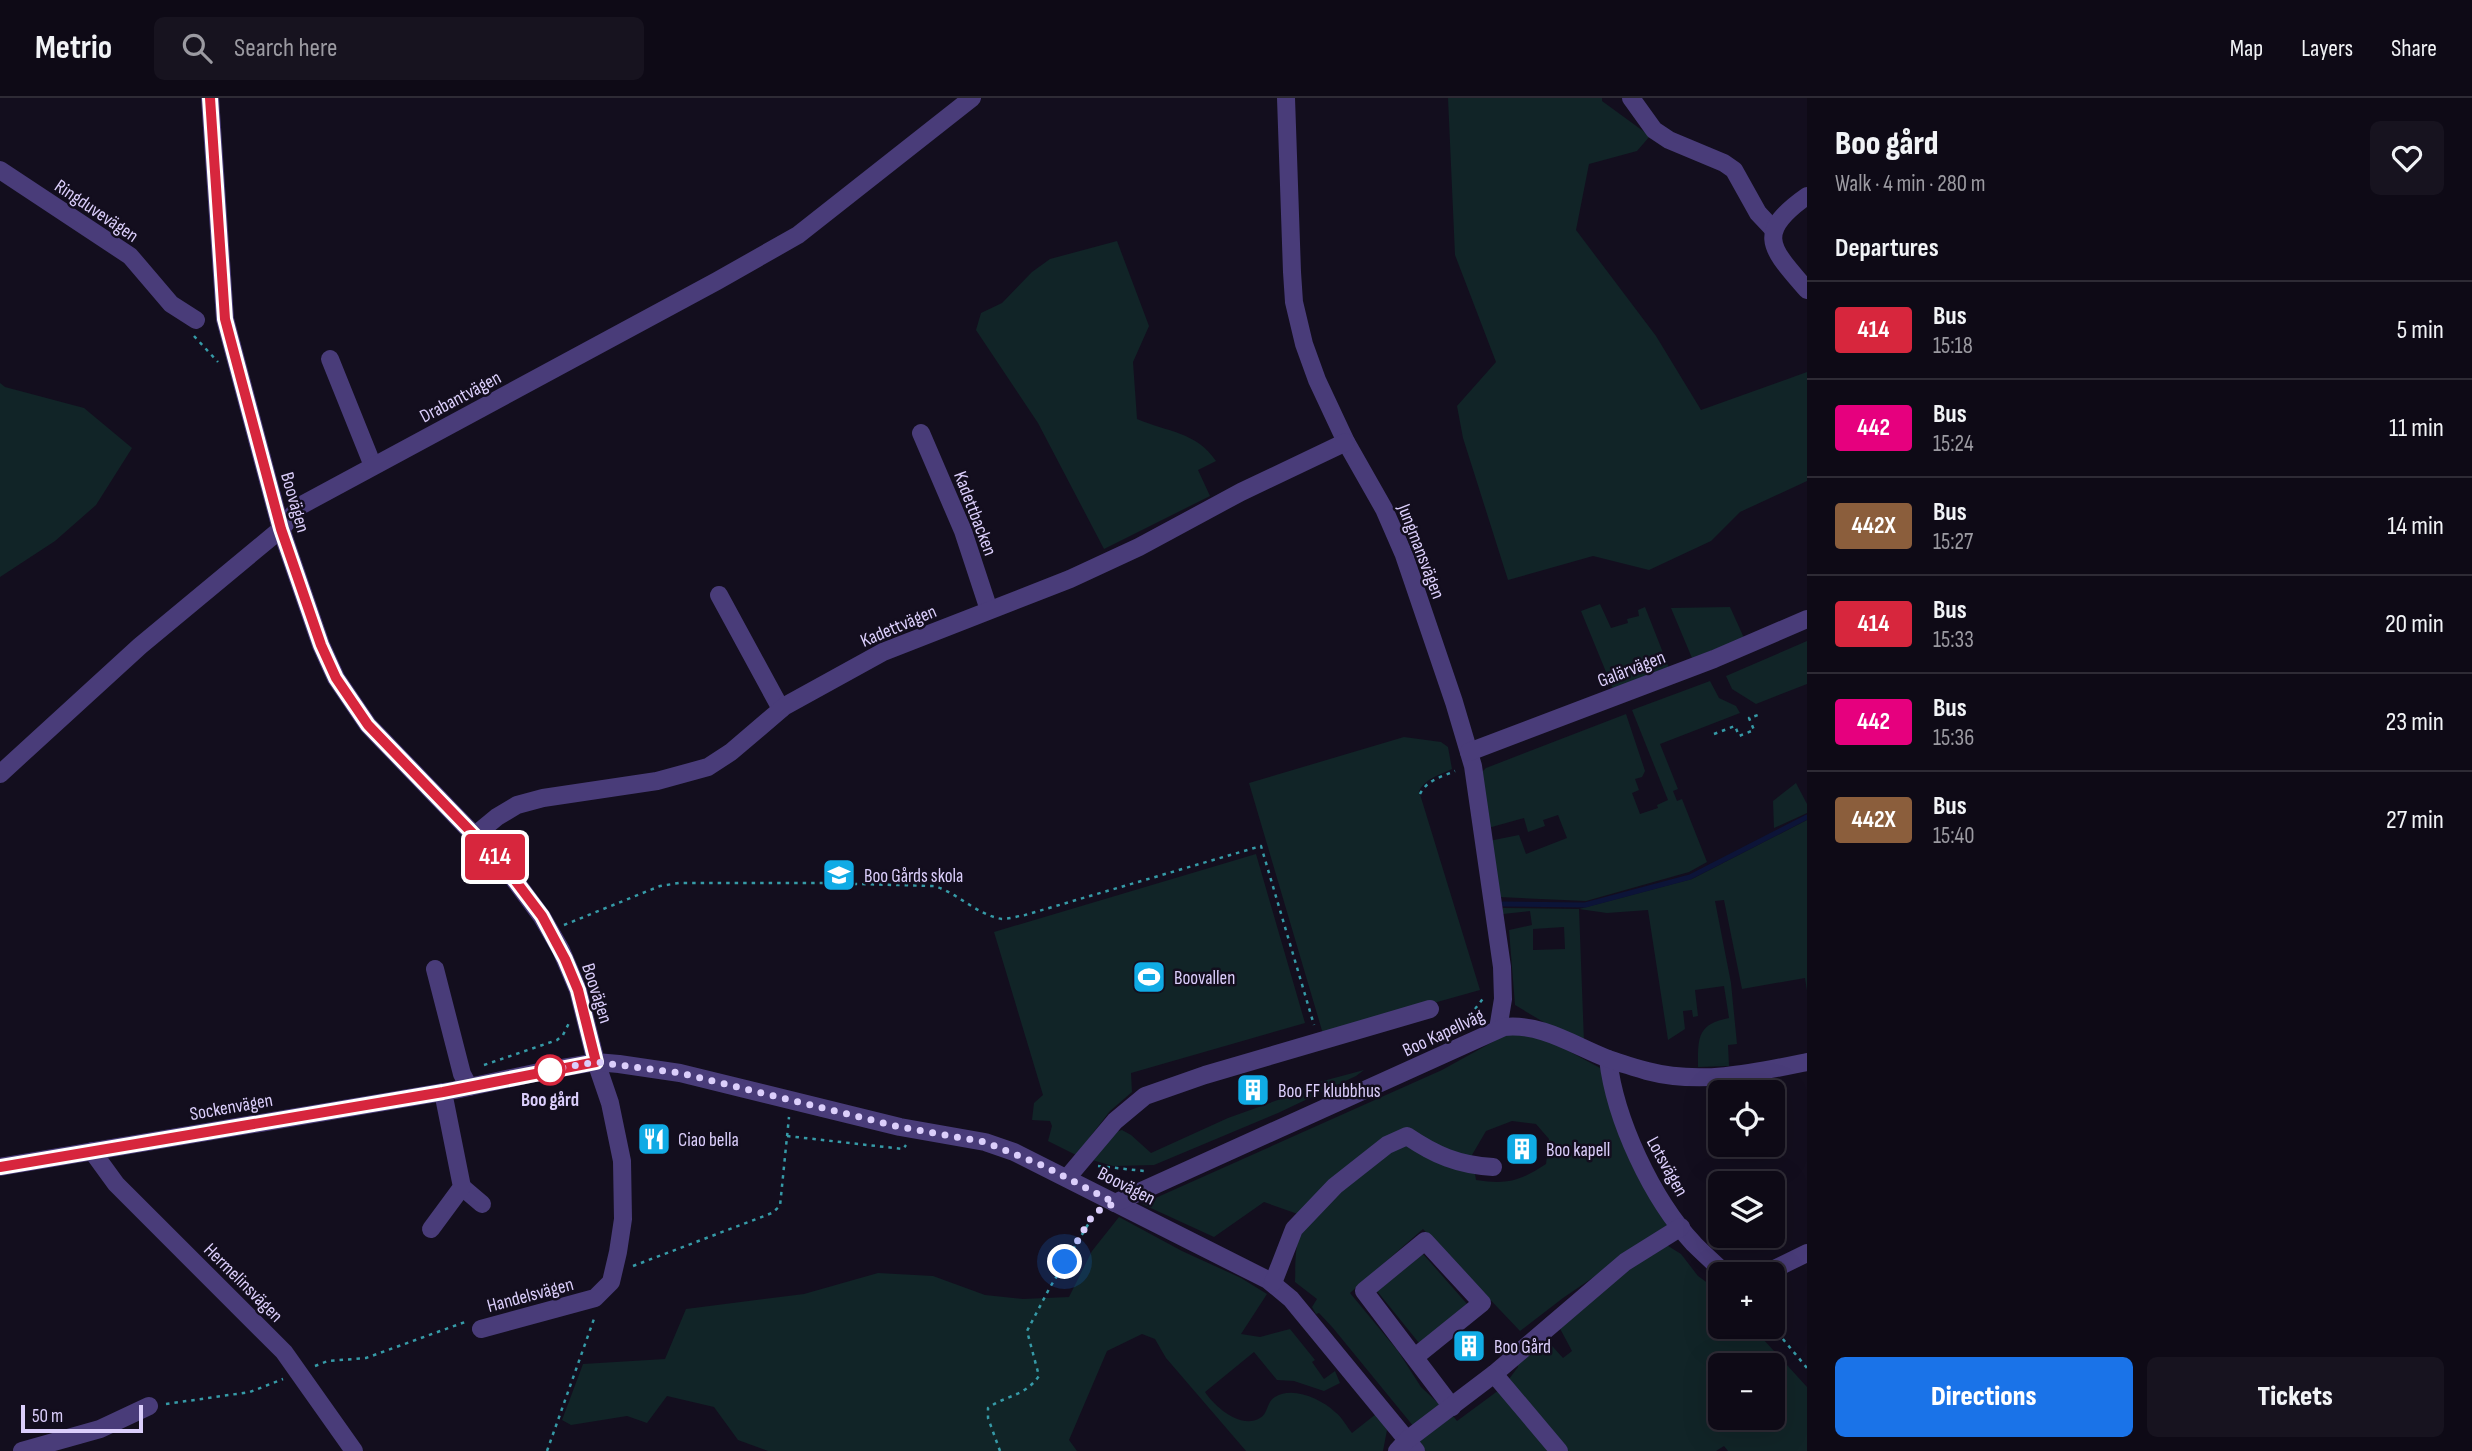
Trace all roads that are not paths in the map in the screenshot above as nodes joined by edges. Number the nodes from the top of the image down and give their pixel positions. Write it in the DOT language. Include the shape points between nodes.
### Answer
graph roads {
  1 [pos="210,98"];
  2 [pos="972,98"];
  3 [pos="1286,98"];
  4 [pos="1631,98"];
  5 [pos="0,170"];
  6 [pos="1807,197"];
  7 [pos="1774,230"];
  8 [pos="1807,290"];
  9 [pos="196,320"];
  10 [pos="330,359"];
  11 [pos="921,433"];
  12 [pos="1346,442"];
  13 [pos="373,466"];
  14 [pos="281,529"];
  15 [pos="719,595"];
  16 [pos="989,610"];
  17 [pos="1807,619"];
  18 [pos="781,709"];
  19 [pos="1466,761"];
  20 [pos="0,774"];
  21 [pos="474,836"];
  22 [pos="435,969"];
  23 [pos="1430,1009"];
  24 [pos="1498,1029"];
  25 [pos="1608,1059"];
  26 [pos="596,1062"];
  27 [pos="1807,1062"];
  28 [pos="470,1087"];
  29 [pos="443,1092"];
  30 [pos="92,1151"];
  31 [pos="0,1167"];
  32 [pos="1493,1167"];
  33 [pos="1067,1178"];
  34 [pos="462,1187"];
  35 [pos="1115,1203"];
  36 [pos="482,1204"];
  37 [pos="1681,1227"];
  38 [pos="431,1229"];
  39 [pos="1807,1253"];
  40 [pos="1713,1262"];
  41 [pos="1785,1264"];
  42 [pos="1273,1283"];
  43 [pos="476,1324"];
  44 [pos="1415,1357"];
  45 [pos="1494,1374"];
  46 [pos="149,1406"];
  47 [pos="1452,1407"];
  48 [pos="1407,1447"];
  49 [pos="22,1451"];
  50 [pos="354,1451"];
  51 [pos="1559,1451"];
  1 -- 14 [label="street, Boovägen" via="225,319"];
  2 -- 13 [label="street, Drabantvägen" via="798,235"];
  3 -- 12 [label="street, Jungmansvägen" via="1294,302 1309,360"];
  4 -- 7 [label="street" via="1654,130 1734,170 1758,213"];
  5 -- 9 [label="street, Ringduvevägen" via="130,256 171,304"];
  6 -- 7 [label="street" via="1778,220"];
  7 -- 8 [label="street" via="1778,256"];
  10 -- 13 [label="street"];
  11 -- 16 [label="street, Kadettbacken" via="963,531"];
  12 -- 16 [label="street, Kadettvägen" via="1139,547"];
  12 -- 19 [label="street, Jungmansvägen" via="1405,555"];
  13 -- 14 [label="street, Drabantvägen" via="300,506"];
  14 -- 20 [label="street, Drabantvägen" via="140,646"];
  14 -- 21 [label="street, Boovägen" via="321,645 350,701"];
  15 -- 18 [label="street"];
  16 -- 18 [label="street, Kadettvägen" via="883,652"];
  17 -- 19 [label="street, Galärvägen"];
  18 -- 21 [label="street, Kadettvägen" via="708,767 657,781 517,805"];
  19 -- 24 [label="street, Jungmansvägen" via="1502,967"];
  21 -- 26 [label="street, Boovägen" via="523,890 561,950 580,996"];
  22 -- 28 [label="street" via="462,1074"];
  23 -- 33 [label="street" via="1144,1096 1115,1121"];
  24 -- 25 [label="street, Boo Kapellväg" via="1532,1028"];
  24 -- 35 [label="street, Boo Kapellväg"];
  25 -- 27 [label="street, Boo Kapellväg" via="1664,1075 1717,1078"];
  25 -- 37 [label="street, Lotsvägen" via="1637,1159"];
  26 -- 28 [label="street, Sockenvägen"];
  26 -- 33 [label="street, Boovägen" via="680,1073 900,1127 985,1142"];
  26 -- 43 [label="street, Handelsvägen" via="622,1161 623,1220 611,1282 595,1298"];
  28 -- 29 [label="street, Sockenvägen"];
  29 -- 30 [label="street, Sockenvägen"];
  29 -- 34 [label="street"];
  30 -- 31 [label="street, Sockenvägen"];
  30 -- 50 [label="street, Hermelinsvägen" via="116,1184 284,1352"];
  32 -- 42 [label="street" via="1471,1166 1433,1154 1407,1136 1387,1145 1335,1186 1294,1228"];
  33 -- 35 [label="street, Boovägen"];
  34 -- 36 [label="street"];
  34 -- 38 [label="street"];
  35 -- 42 [label="street, Boovägen"];
  37 -- 40 [label="street, Lotsvägen"];
  37 -- 45 [label="street" via="1625,1262"];
  39 -- 41 [label="street"];
  42 -- 48 [label="street, Boovägen" via="1298,1307"];
  44 -- 44 [label="street" via="1364,1292 1425,1241 1482,1303"];
  44 -- 47 [label="street"];
  45 -- 47 [label="street"];
  45 -- 51 [label="street"];
  46 -- 49 [label="street" via="100,1429"];
  47 -- 48 [label="street"];
}
